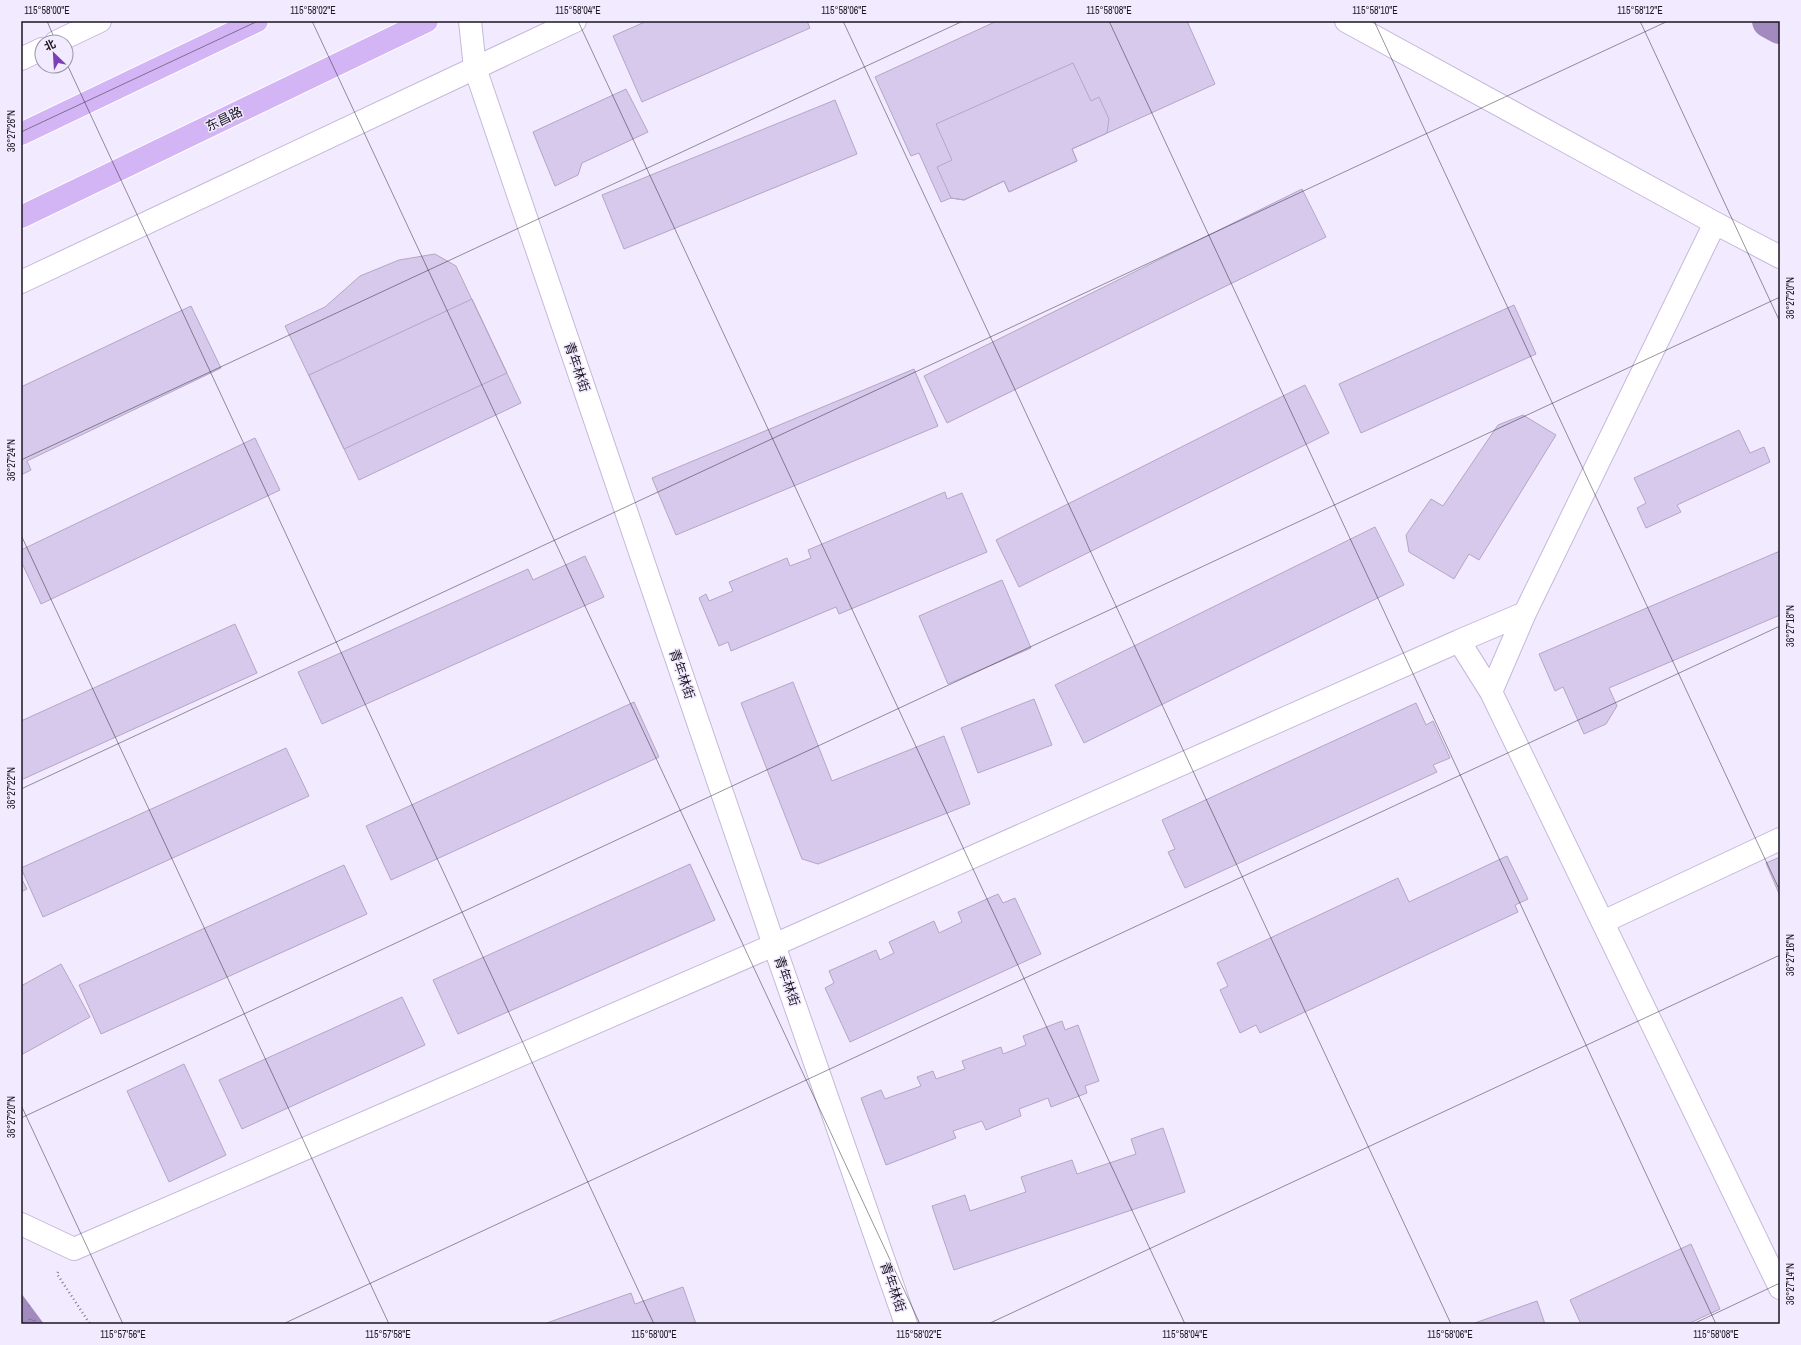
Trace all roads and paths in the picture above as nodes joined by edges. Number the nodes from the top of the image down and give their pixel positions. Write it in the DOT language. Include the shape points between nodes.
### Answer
graph roads {
  1 [pos="100,21"];
  2 [pos="257,21"];
  3 [pos="428,21"];
  4 [pos="470,21"];
  5 [pos="574,21"];
  6 [pos="1346,21"];
  7 [pos="73,34"];
  8 [pos="34,53"];
  9 [pos="21,59"];
  10 [pos="475,68"];
  11 [pos="21,134"];
  12 [pos="21,218"];
  13 [pos="1715,223"];
  14 [pos="1780,257"];
  15 [pos="21,282"];
  16 [pos="1525,613"];
  17 [pos="1458,641"];
  18 [pos="1491,692"];
  19 [pos="1780,839"];
  20 [pos="1603,922"];
  21 [pos="774,945"];
  22 [pos="21,1224"];
  23 [pos="74,1249"];
  24 [pos="1780,1288"];
  25 [pos="90,1324"];
  26 [pos="906,1324"];
  1 -- 7 [label="street"];
  2 -- 11 [label="main road"];
  3 -- 12 [label="main road, 东昌路"];
  4 -- 10 [label="street, 青年林街"];
  5 -- 10 [label="street"];
  6 -- 13 [label="street"];
  8 -- 9 [label="street"];
  10 -- 15 [label="street"];
  10 -- 21 [label="street, 青年林街"];
  13 -- 14 [label="street"];
  13 -- 16 [label="street"];
  16 -- 17 [label="street"];
  16 -- 18 [label="street"];
  17 -- 18 [label="street"];
  17 -- 21 [label="street"];
  18 -- 20 [label="street"];
  19 -- 20 [label="street"];
  20 -- 24 [label="street"];
  21 -- 23 [label="street"];
  21 -- 26 [label="street, 青年林街"];
  22 -- 23 [label="street"];
  23 -- 25 [label="path" via="57,1274"];
}
